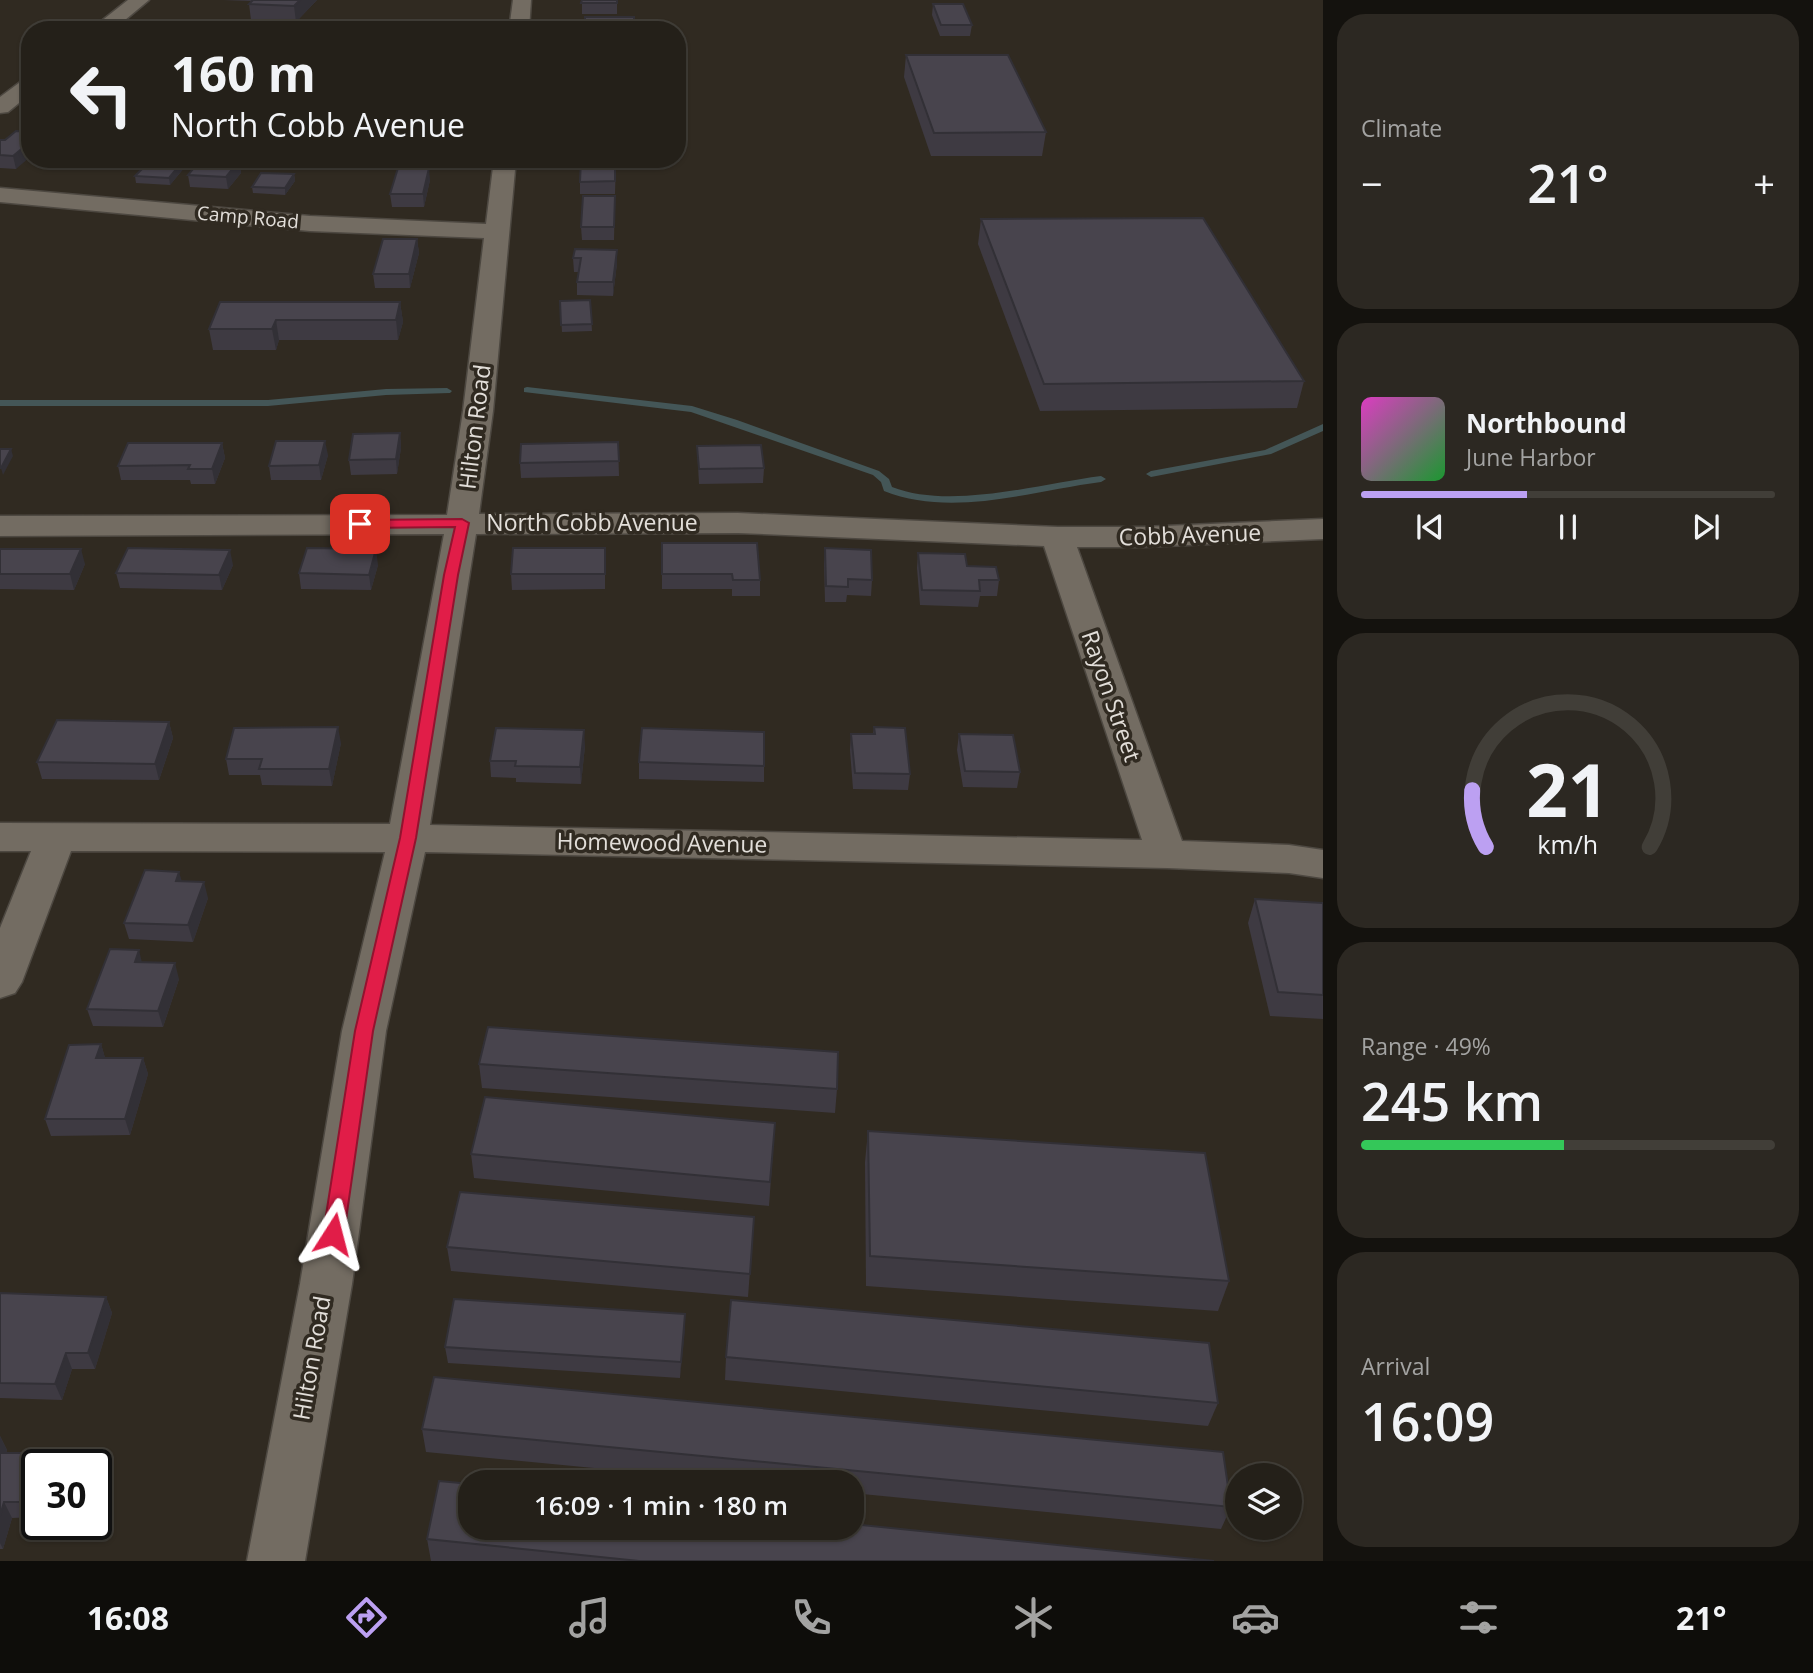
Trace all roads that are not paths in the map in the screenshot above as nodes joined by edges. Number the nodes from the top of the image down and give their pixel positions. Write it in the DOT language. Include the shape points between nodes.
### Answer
graph roads {
  1 [pos="140,0"];
  2 [pos="522,0"];
  3 [pos="112,21"];
  4 [pos="520,21"];
  5 [pos="21,91"];
  6 [pos="0,107"];
  7 [pos="504,168"];
  8 [pos="0,195"];
  9 [pos="496,231"];
  10 [pos="462,523"];
  11 [pos="0,526"];
  12 [pos="1323,529"];
  13 [pos="1058,537"];
  14 [pos="0,837"];
  15 [pos="55,838"];
  16 [pos="408,838"];
  17 [pos="1167,854"];
  18 [pos="1323,864"];
  19 [pos="0,982"];
  20 [pos="276,1561"];
  1 -- 3 [label="street"];
  2 -- 4 [label="street"];
  5 -- 6 [label="street"];
  7 -- 9 [label="street, Hilton Road"];
  8 -- 9 [label="street, Camp Road" via="347,226"];
  9 -- 10 [label="street, Hilton Road"];
  10 -- 11 [label="street, North Cobb Avenue"];
  10 -- 13 [label="street, North Cobb Avenue" via="738,523"];
  10 -- 16 [label="street, Hilton Road"];
  12 -- 13 [label="street, Cobb Avenue"];
  13 -- 17 [label="street, Rayon Street"];
  14 -- 15 [label="street, Homewood Avenue"];
  15 -- 16 [label="street, Homewood Avenue"];
  15 -- 19 [label="street"];
  16 -- 17 [label="street, Homewood Avenue"];
  16 -- 20 [label="street, Hilton Road" via="364,1031 326,1284"];
  17 -- 18 [label="street, Homewood Avenue"];
}
